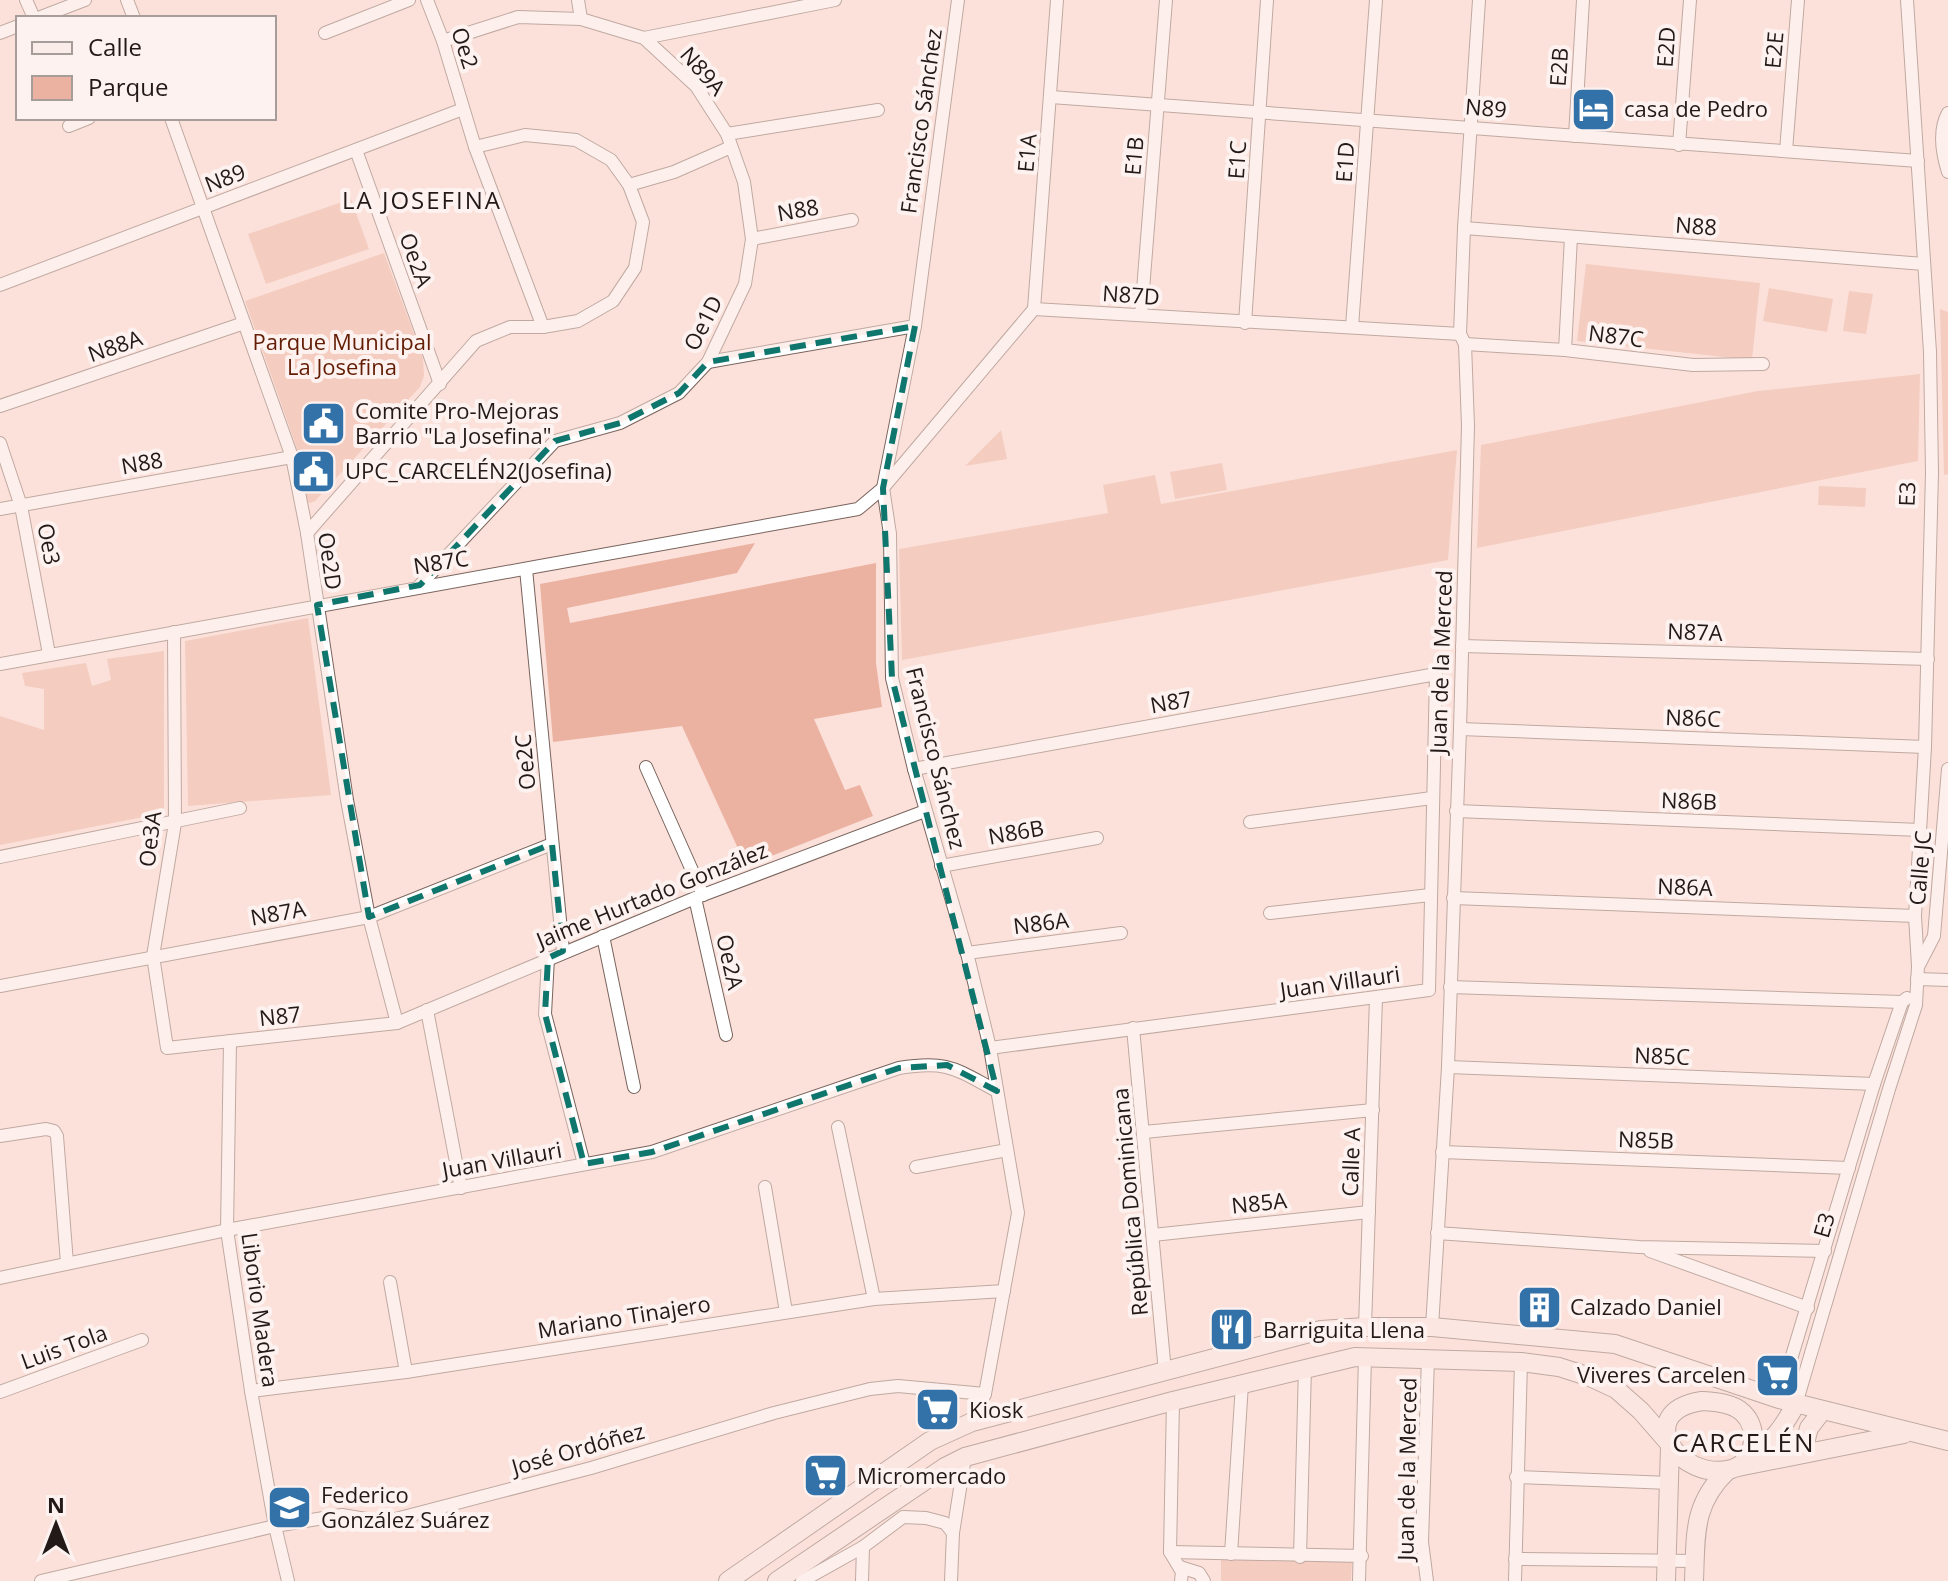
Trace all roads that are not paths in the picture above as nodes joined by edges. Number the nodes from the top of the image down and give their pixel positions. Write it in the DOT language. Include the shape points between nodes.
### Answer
graph roads {
  1 [pos="85,0"];
  2 [pos="409,0"];
  3 [pos="427,0"];
  4 [pos="578,0"];
  5 [pos="835,0"];
  6 [pos="958,0"];
  7 [pos="1057,0"];
  8 [pos="1166,0"];
  9 [pos="1267,0"];
  10 [pos="1376,0"];
  11 [pos="1479,0"];
  12 [pos="1583,0"];
  13 [pos="1690,0"];
  14 [pos="1798,0"];
  15 [pos="1907,0"];
  16 [pos="805,3"];
  17 [pos="41,16"];
  18 [pos="581,19"];
  19 [pos="325,33"];
  20 [pos="644,38"];
  21 [pos="443,41"];
  22 [pos="1051,97"];
  23 [pos="1158,106"];
  24 [pos="463,109"];
  25 [pos="878,110"];
  26 [pos="1261,111"];
  27 [pos="1945,119"];
  28 [pos="84,120"];
  29 [pos="172,120"];
  30 [pos="1368,120"];
  31 [pos="69,126"];
  32 [pos="1471,127"];
  33 [pos="1575,136"];
  34 [pos="729,141"];
  35 [pos="1679,145"];
  36 [pos="475,147"];
  37 [pos="356,150"];
  38 [pos="1786,151"];
  39 [pos="1918,161"];
  40 [pos="1948,172"];
  41 [pos="629,185"];
  42 [pos="205,207"];
  43 [pos="852,220"];
  44 [pos="1464,228"];
  45 [pos="1571,237"];
  46 [pos="752,239"];
  47 [pos="1924,264"];
  48 [pos="0,285"];
  49 [pos="1034,309"];
  50 [pos="1141,315"];
  51 [pos="244,323"];
  52 [pos="1245,323"];
  53 [pos="915,326"];
  54 [pos="543,327"];
  55 [pos="1352,327"];
  56 [pos="1463,339"];
  57 [pos="1565,350"];
  58 [pos="708,362"];
  59 [pos="1763,364"];
  60 [pos="440,384"];
  61 [pos="0,406"];
  62 [pos="0,443"];
  63 [pos="292,457"];
  64 [pos="883,488"];
  65 [pos="21,506"];
  66 [pos="0,509"];
  67 [pos="307,533"];
  68 [pos="1914,557"];
  69 [pos="1929,558"];
  70 [pos="526,569"];
  71 [pos="420,585"];
  72 [pos="317,605"];
  73 [pos="174,632"];
  74 [pos="1462,646"];
  75 [pos="49,654"];
  76 [pos="1928,659"];
  77 [pos="0,664"];
  78 [pos="1436,674"];
  79 [pos="1460,729"];
  80 [pos="1925,747"];
  81 [pos="646,767"];
  82 [pos="914,769"];
  83 [pos="1948,769"];
  84 [pos="1432,798"];
  85 [pos="240,808"];
  86 [pos="925,811"];
  87 [pos="1456,811"];
  88 [pos="1250,822"];
  89 [pos="175,823"];
  90 [pos="1920,830"];
  91 [pos="1097,838"];
  92 [pos="552,844"];
  93 [pos="0,857"];
  94 [pos="1944,861"];
  95 [pos="941,866"];
  96 [pos="1943,880"];
  97 [pos="1430,895"];
  98 [pos="699,897"];
  99 [pos="1453,898"];
  100 [pos="1270,913"];
  101 [pos="1915,916"];
  102 [pos="369,917"];
  103 [pos="1121,933"];
  104 [pos="603,936"];
  105 [pos="563,951"];
  106 [pos="967,953"];
  107 [pos="153,956"];
  108 [pos="548,958"];
  109 [pos="1917,978"];
  110 [pos="1948,980"];
  111 [pos="0,986"];
  112 [pos="1450,987"];
  113 [pos="1376,998"];
  114 [pos="1902,1002"];
  115 [pos="427,1010"];
  116 [pos="397,1023"];
  117 [pos="1133,1028"];
  118 [pos="726,1035"];
  119 [pos="230,1041"];
  120 [pos="167,1048"];
  121 [pos="990,1048"];
  122 [pos="1448,1067"];
  123 [pos="1874,1084"];
  124 [pos="634,1087"];
  125 [pos="997,1091"];
  126 [pos="1373,1110"];
  127 [pos="838,1127"];
  128 [pos="1144,1132"];
  129 [pos="0,1136"];
  130 [pos="1007,1150"];
  131 [pos="1442,1152"];
  132 [pos="584,1164"];
  133 [pos="916,1167"];
  134 [pos="1849,1168"];
  135 [pos="765,1187"];
  136 [pos="461,1188"];
  137 [pos="1369,1212"];
  138 [pos="227,1230"];
  139 [pos="1437,1233"];
  140 [pos="1153,1235"];
  141 [pos="1639,1247"];
  142 [pos="1825,1251"];
  143 [pos="67,1263"];
  144 [pos="0,1278"];
  145 [pos="390,1282"];
  146 [pos="1004,1291"];
  147 [pos="874,1299"];
  148 [pos="1808,1308"];
  149 [pos="786,1312"];
  150 [pos="1365,1327"];
  151 [pos="1432,1327"];
  152 [pos="142,1340"];
  153 [pos="1365,1357"];
  154 [pos="1428,1358"];
  155 [pos="1521,1362"];
  156 [pos="1305,1367"];
  157 [pos="406,1372"];
  158 [pos="1165,1372"];
  159 [pos="1242,1384"];
  160 [pos="251,1391"];
  161 [pos="0,1392"];
  162 [pos="985,1394"];
  163 [pos="1173,1401"];
  164 [pos="1788,1401"];
  165 [pos="1729,1405"];
  166 [pos="1822,1411"];
  167 [pos="972,1422"];
  168 [pos="1913,1433"];
  169 [pos="1948,1441"];
  170 [pos="1669,1444"];
  171 [pos="1802,1454"];
  172 [pos="965,1457"];
  173 [pos="1738,1464"];
  174 [pos="1516,1477"];
  175 [pos="1670,1483"];
  176 [pos="275,1526"];
  177 [pos="953,1533"];
  178 [pos="863,1547"];
  179 [pos="1170,1552"];
  180 [pos="1212,1554"];
  181 [pos="1231,1554"];
  182 [pos="1362,1556"];
  183 [pos="1300,1557"];
  184 [pos="1515,1559"];
  185 [pos="1695,1561"];
  186 [pos="1666,1562"];
  187 [pos="1181,1574"];
  188 [pos="97,1575"];
  189 [pos="738,1578"];
  190 [pos="41,1581"];
  191 [pos="288,1581"];
  192 [pos="777,1581"];
  193 [pos="802,1581"];
  194 [pos="862,1581"];
  195 [pos="951,1581"];
  196 [pos="1204,1581"];
  197 [pos="1359,1581"];
  198 [pos="1427,1581"];
  199 [pos="1515,1581"];
  200 [pos="1666,1581"];
  201 [pos="1694,1581"];
  1 -- 17 [label="street"];
  2 -- 19 [label="street"];
  3 -- 21 [label="street, Oe2"];
  4 -- 18 [label="street"];
  5 -- 16 [label="street"];
  6 -- 53 [label="street, Francisco Sánchez"];
  7 -- 22 [label="street, E1A"];
  8 -- 23 [label="street, E1B"];
  9 -- 26 [label="street, E1C"];
  10 -- 30 [label="street, E1D"];
  11 -- 32 [label="street, Juan de la Merced"];
  12 -- 33 [label="street, E2B"];
  13 -- 35 [label="street, E2D"];
  14 -- 38 [label="street, E2E"];
  15 -- 39 [label="street, E3"];
  16 -- 20 [label="street, N89A"];
  18 -- 20 [label="street, N89A"];
  18 -- 21 [label="street, N89A" via="518,17"];
  20 -- 34 [label="street, N89A" via="696,86"];
  21 -- 24 [label="street, Oe2"];
  22 -- 23 [label="street, N89"];
  22 -- 49 [label="street, E1A"];
  23 -- 26 [label="street, N89"];
  23 -- 50 [label="street, E1B"];
  24 -- 36 [label="street, Oe2"];
  24 -- 37 [label="street, N89"];
  25 -- 34 [label="street"];
  26 -- 30 [label="street, N89"];
  26 -- 52 [label="street, E1C"];
  27 -- 40 [label="street"];
  28 -- 31 [label="street"];
  29 -- 42 [label="street, Oe2D"];
  30 -- 32 [label="street, N89"];
  30 -- 55 [label="street, E1D"];
  32 -- 33 [label="street, N89"];
  32 -- 44 [label="street, Juan de la Merced"];
  33 -- 35 [label="street, N89"];
  34 -- 41 [label="street" via="674,172"];
  34 -- 46 [label="street, Oe1D" via="744,182"];
  35 -- 38 [label="street, N89"];
  36 -- 41 [label="street" via="525,135 576,140 611,160"];
  36 -- 54 [label="street, Oe2"];
  37 -- 42 [label="street, N89"];
  37 -- 60 [label="street, Oe2A"];
  38 -- 39 [label="street, N89"];
  39 -- 47 [label="street, E3"];
  41 -- 54 [label="street" via="643,222 635,268 613,301 578,321"];
  42 -- 48 [label="street, N89"];
  42 -- 51 [label="street, Oe2D"];
  43 -- 46 [label="street, N88"];
  44 -- 45 [label="street, N88"];
  44 -- 56 [label="street, Juan de la Merced"];
  45 -- 47 [label="street, N88"];
  45 -- 57 [label="street"];
  46 -- 58 [label="street, Oe1D" via="745,284"];
  47 -- 69 [label="street, E3" via="1932,458"];
  49 -- 50 [label="street, N87D"];
  49 -- 64 [label="street"];
  50 -- 52 [label="street, N87D"];
  51 -- 61 [label="street, N88A"];
  51 -- 63 [label="street, Oe2D"];
  52 -- 55 [label="street, N87D"];
  53 -- 58 [label="street"];
  53 -- 64 [label="street, Francisco Sánchez"];
  54 -- 60 [label="street" via="510,327 484,336"];
  55 -- 56 [label="street, N87D"];
  56 -- 57 [label="street, N87C"];
  56 -- 74 [label="street, Juan de la Merced" via="1468,426"];
  57 -- 59 [label="street, N87C" via="1693,365"];
  58 -- 71 [label="street, Oe1D" via="679,393 620,423 555,441"];
  60 -- 67 [label="street"];
  62 -- 65 [label="street, Oe3"];
  63 -- 65 [label="street, N88"];
  63 -- 67 [label="street, Oe2D"];
  64 -- 70 [label="street, N87C" via="858,509"];
  64 -- 82 [label="street, Francisco Sánchez" via="890,534 892,678"];
  65 -- 66 [label="street, N88"];
  65 -- 75 [label="street, Oe3"];
  67 -- 72 [label="street, Oe2D"];
  68 -- 69 [label="street"];
  69 -- 76 [label="street, E3"];
  70 -- 71 [label="street, N87C"];
  70 -- 92 [label="street, Oe2C"];
  71 -- 72 [label="street, N87C"];
  72 -- 73 [label="street, N87C"];
  72 -- 102 [label="street, Oe2D"];
  73 -- 75 [label="street, N87C"];
  73 -- 89 [label="street, Oe3A"];
  74 -- 76 [label="street, N87A"];
  74 -- 79 [label="street, Juan de la Merced"];
  75 -- 77 [label="street, N87C"];
  76 -- 80 [label="street, E3"];
  78 -- 82 [label="street, N87"];
  78 -- 84 [label="street, Juan Villauri"];
  79 -- 80 [label="street, N86C"];
  79 -- 87 [label="street, Juan de la Merced"];
  80 -- 90 [label="street, E3"];
  81 -- 98 [label="street, Oe2A"];
  82 -- 86 [label="street, Francisco Sánchez"];
  83 -- 94 [label="street, Calle JC"];
  84 -- 88 [label="street"];
  84 -- 97 [label="street, Juan Villauri"];
  85 -- 89 [label="street"];
  86 -- 95 [label="street, Francisco Sánchez"];
  86 -- 98 [label="street, Jaime Hurtado González"];
  87 -- 90 [label="street, N86B"];
  87 -- 99 [label="street, Juan de la Merced"];
  89 -- 93 [label="street"];
  89 -- 107 [label="street, Oe3A"];
  90 -- 101 [label="street, E3"];
  91 -- 95 [label="street, N86B"];
  92 -- 102 [label="street, N87A"];
  92 -- 105 [label="street, Oe2C"];
  94 -- 96 [label="street, Calle JC"];
  95 -- 106 [label="street, Francisco Sánchez"];
  96 -- 109 [label="street, Calle JC" via="1934,936"];
  97 -- 100 [label="street"];
  97 -- 113 [label="street, Juan Villauri" via="1429,990"];
  98 -- 104 [label="street, Jaime Hurtado González"];
  98 -- 118 [label="street, Oe2A"];
  99 -- 101 [label="street, N86A"];
  99 -- 112 [label="street, Juan de la Merced"];
  101 -- 109 [label="street, E3"];
  102 -- 107 [label="street, N87A"];
  102 -- 116 [label="street, Oe2D"];
  103 -- 106 [label="street, N86A"];
  104 -- 105 [label="street, Jaime Hurtado González"];
  104 -- 124 [label="street"];
  105 -- 108 [label="street, Jaime Hurtado González"];
  106 -- 121 [label="street, Francisco Sánchez"];
  107 -- 111 [label="street, N87A"];
  107 -- 120 [label="street, Oe3A"];
  108 -- 115 [label="street, Jaime Hurtado González"];
  108 -- 132 [label="street" via="545,1014"];
  109 -- 110 [label="street"];
  109 -- 114 [label="street, E3"];
  109 -- 164 [label="street, E3" via="1916,1005"];
  112 -- 114 [label="street"];
  112 -- 122 [label="street, Juan de la Merced"];
  113 -- 117 [label="street, Juan Villauri"];
  113 -- 126 [label="street, Calle A"];
  114 -- 123 [label="street, E3"];
  115 -- 116 [label="street, Jaime Hurtado González"];
  115 -- 136 [label="street"];
  116 -- 119 [label="street, N87"];
  117 -- 121 [label="street, Juan Villauri"];
  117 -- 128 [label="street, República Dominicana"];
  119 -- 120 [label="street, N87"];
  119 -- 138 [label="street, Liborio Madera"];
  121 -- 125 [label="street, Francisco Sánchez"];
  122 -- 123 [label="street, N85C"];
  122 -- 131 [label="street, Juan de la Merced"];
  123 -- 134 [label="street, E3"];
  125 -- 130 [label="street, Francisco Sánchez"];
  125 -- 132 [label="street, Juan Villauri" via="947,1065 899,1068 652,1152"];
  126 -- 128 [label="street"];
  126 -- 137 [label="street, Calle A"];
  127 -- 147 [label="street"];
  128 -- 140 [label="street, República Dominicana"];
  129 -- 143 [label="street" via="46,1129 57,1136"];
  130 -- 133 [label="street"];
  130 -- 146 [label="street, Francisco Sánchez" via="1018,1213"];
  131 -- 134 [label="street, N85B"];
  131 -- 139 [label="street, Juan de la Merced"];
  132 -- 136 [label="street, Juan Villauri"];
  134 -- 142 [label="street, E3"];
  135 -- 149 [label="street"];
  136 -- 138 [label="street, Juan Villauri"];
  137 -- 140 [label="street, N85A"];
  137 -- 150 [label="street, Calle A"];
  138 -- 143 [label="street, Juan Villauri"];
  138 -- 160 [label="street, Liborio Madera"];
  139 -- 141 [label="street"];
  139 -- 151 [label="street, Juan de la Merced"];
  140 -- 158 [label="street, República Dominicana"];
  141 -- 142 [label="street"];
  141 -- 148 [label="street"];
  142 -- 148 [label="street, E3"];
  143 -- 144 [label="street, Juan Villauri"];
  145 -- 157 [label="street"];
  146 -- 147 [label="street, Mariano Tinajero"];
  146 -- 162 [label="street, Francisco Sánchez"];
  147 -- 149 [label="street, Mariano Tinajero"];
  148 -- 164 [label="street, E3"];
  149 -- 157 [label="street, Mariano Tinajero"];
  150 -- 151 [label="street"];
  150 -- 158 [label="street" via="1321,1330"];
  151 -- 164 [label="street" via="1615,1344"];
  152 -- 161 [label="street, Luis Tola"];
  153 -- 154 [label="street"];
  153 -- 156 [label="street"];
  153 -- 182 [label="street"];
  154 -- 155 [label="street"];
  154 -- 198 [label="street, Juan de la Merced" via="1422,1542"];
  155 -- 170 [label="street" via="1559,1367 1616,1389"];
  155 -- 174 [label="street"];
  156 -- 159 [label="street"];
  156 -- 183 [label="street"];
  157 -- 160 [label="street, Mariano Tinajero"];
  158 -- 167 [label="street"];
  159 -- 163 [label="street"];
  159 -- 181 [label="street"];
  160 -- 176 [label="street, Liborio Madera"];
  162 -- 167 [label="street, Francisco Sánchez"];
  162 -- 176 [label="street, José Ordóñez" via="898,1386 870,1389 384,1522 342,1515"];
  163 -- 172 [label="street"];
  163 -- 179 [label="street"];
  164 -- 165 [label="street"];
  164 -- 166 [label="street"];
  164 -- 173 [label="street, E3" via="1779,1433"];
  165 -- 170 [label="street" via="1702,1401 1681,1407 1668,1426"];
  165 -- 173 [label="street" via="1745,1414 1752,1428 1753,1443"];
  166 -- 168 [label="street"];
  166 -- 171 [label="street" via="1809,1428"];
  167 -- 189 [label="street" via="930,1441"];
  168 -- 169 [label="street"];
  168 -- 171 [label="street"];
  170 -- 173 [label="street" via="1678,1456 1707,1469"];
  170 -- 175 [label="street"];
  171 -- 173 [label="street"];
  172 -- 177 [label="street"];
  172 -- 192 [label="street"];
  173 -- 185 [label="street, E3" via="1714,1484 1701,1510"];
  174 -- 175 [label="street"];
  174 -- 184 [label="street"];
  175 -- 186 [label="street"];
  176 -- 188 [label="street, José Ordóñez"];
  176 -- 191 [label="street, Liborio Madera"];
  177 -- 178 [label="street" via="945,1523 903,1517"];
  177 -- 195 [label="street"];
  178 -- 193 [label="street"];
  178 -- 194 [label="street"];
  179 -- 180 [label="street"];
  179 -- 187 [label="street"];
  180 -- 181 [label="street"];
  180 -- 196 [label="street"];
  181 -- 183 [label="street"];
  182 -- 183 [label="street"];
  182 -- 197 [label="street"];
  184 -- 186 [label="street"];
  184 -- 199 [label="street"];
  185 -- 186 [label="street"];
  185 -- 201 [label="street, E3"];
  186 -- 200 [label="street"];
  187 -- 196 [label="street" via="1199,1573"];
  188 -- 190 [label="street, José Ordóñez"];
}
